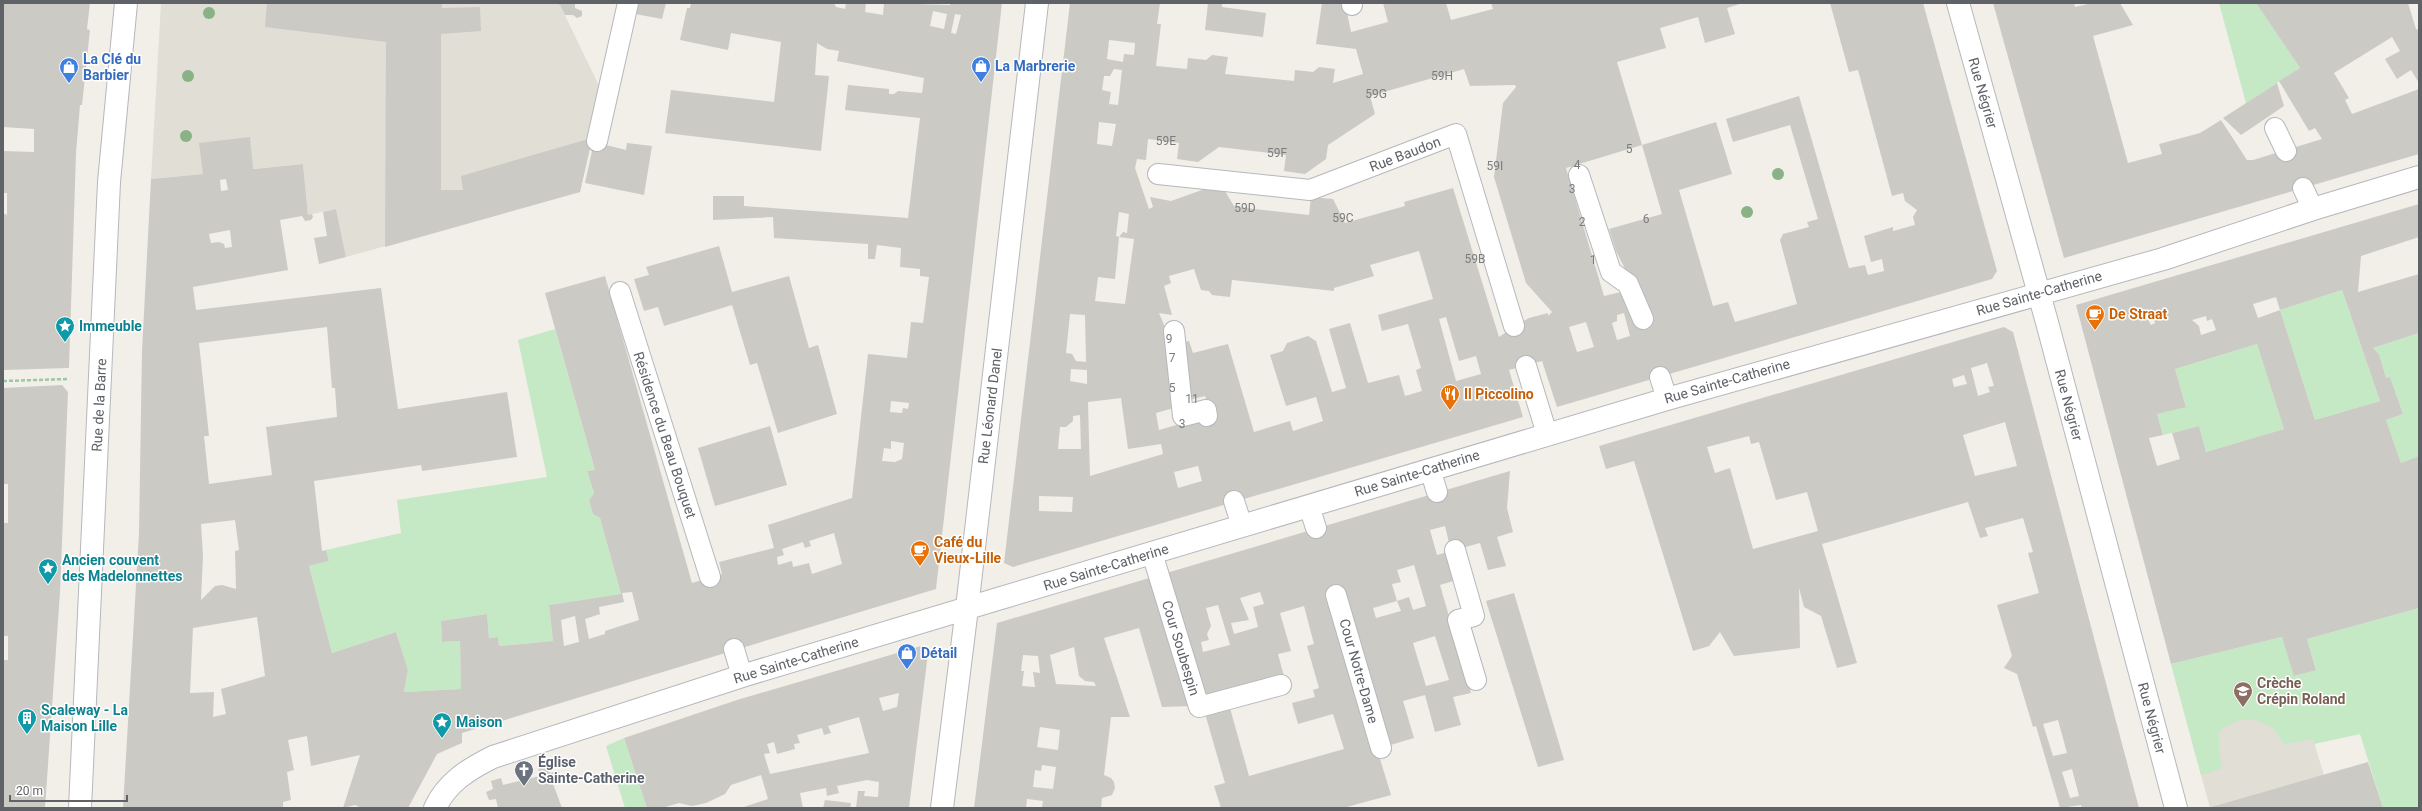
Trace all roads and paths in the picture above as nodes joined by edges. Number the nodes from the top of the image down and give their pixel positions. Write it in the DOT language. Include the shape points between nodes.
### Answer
graph roads {
  1 [pos="126,3"];
  2 [pos="628,3"];
  3 [pos="1036,3"];
  4 [pos="1958,3"];
  5 [pos="2275,128"];
  6 [pos="597,141"];
  7 [pos="2286,150"];
  8 [pos="1158,174"];
  9 [pos="1579,175"];
  10 [pos="2419,177"];
  11 [pos="2303,188"];
  12 [pos="2313,209"];
  13 [pos="620,292"];
  14 [pos="2039,293"];
  15 [pos="1643,319"];
  16 [pos="1514,326"];
  17 [pos="1174,331"];
  18 [pos="1526,366"];
  19 [pos="1660,377"];
  20 [pos="100,378"];
  21 [pos="3,381"];
  22 [pos="1667,399"];
  23 [pos="1207,416"];
  24 [pos="1546,434"];
  25 [pos="1430,469"];
  26 [pos="1437,492"];
  27 [pos="1234,501"];
  28 [pos="1309,506"];
  29 [pos="1242,526"];
  30 [pos="1316,528"];
  31 [pos="1455,550"];
  32 [pos="1152,553"];
  33 [pos="710,577"];
  34 [pos="1336,594"];
  35 [pos="968,608"];
  36 [pos="734,650"];
  37 [pos="742,676"];
  38 [pos="1476,680"];
  39 [pos="1281,685"];
  40 [pos="1381,748"];
  41 [pos="80,808"];
  42 [pos="435,808"];
  43 [pos="942,808"];
  44 [pos="2176,808"];
  1 -- 20 [label="street, Rue de la Barre" via="109,182"];
  2 -- 6 [label="lane"];
  3 -- 35 [label="street, Rue Léonard Danel"];
  4 -- 14 [label="street, Rue Négrier"];
  5 -- 7 [label="lane"];
  8 -- 16 [label="lane, Rue Baudon" via="1310,190 1456,134"];
  9 -- 15 [label="lane" via="1611,272 1628,284"];
  10 -- 12 [label="street, Rue Sainte-Catherine"];
  11 -- 12 [label="lane"];
  12 -- 14 [label="street, Rue Sainte-Catherine" via="2163,259"];
  13 -- 33 [label="lane, Résidence du Beau Bouquet"];
  14 -- 22 [label="street, Rue Sainte-Catherine"];
  14 -- 44 [label="street, Rue Négrier"];
  17 -- 23 [label="lane" via="1183,416 1206,410"];
  18 -- 24 [label="lane"];
  19 -- 22 [label="lane"];
  20 -- 21 [label="path"];
  20 -- 41 [label="street, Rue de la Barre"];
  22 -- 24 [label="street, Rue Sainte-Catherine"];
  24 -- 25 [label="street, Rue Sainte-Catherine"];
  25 -- 26 [label="lane"];
  25 -- 28 [label="street, Rue Sainte-Catherine"];
  27 -- 29 [label="lane"];
  28 -- 29 [label="street, Rue Sainte-Catherine"];
  28 -- 30 [label="lane"];
  29 -- 32 [label="street, Rue Sainte-Catherine"];
  31 -- 38 [label="lane" via="1474,616 1458,620"];
  32 -- 35 [label="street, Rue Sainte-Catherine"];
  32 -- 39 [label="lane, Cour Soubespin" via="1199,707"];
  34 -- 40 [label="lane, Cour Notre-Dame"];
  35 -- 37 [label="street, Rue Sainte-Catherine"];
  35 -- 43 [label="street, Rue Léonard Danel"];
  36 -- 37 [label="lane"];
  37 -- 42 [label="street, Rue Sainte-Catherine" via="493,757 457,778 445,790"];
}
